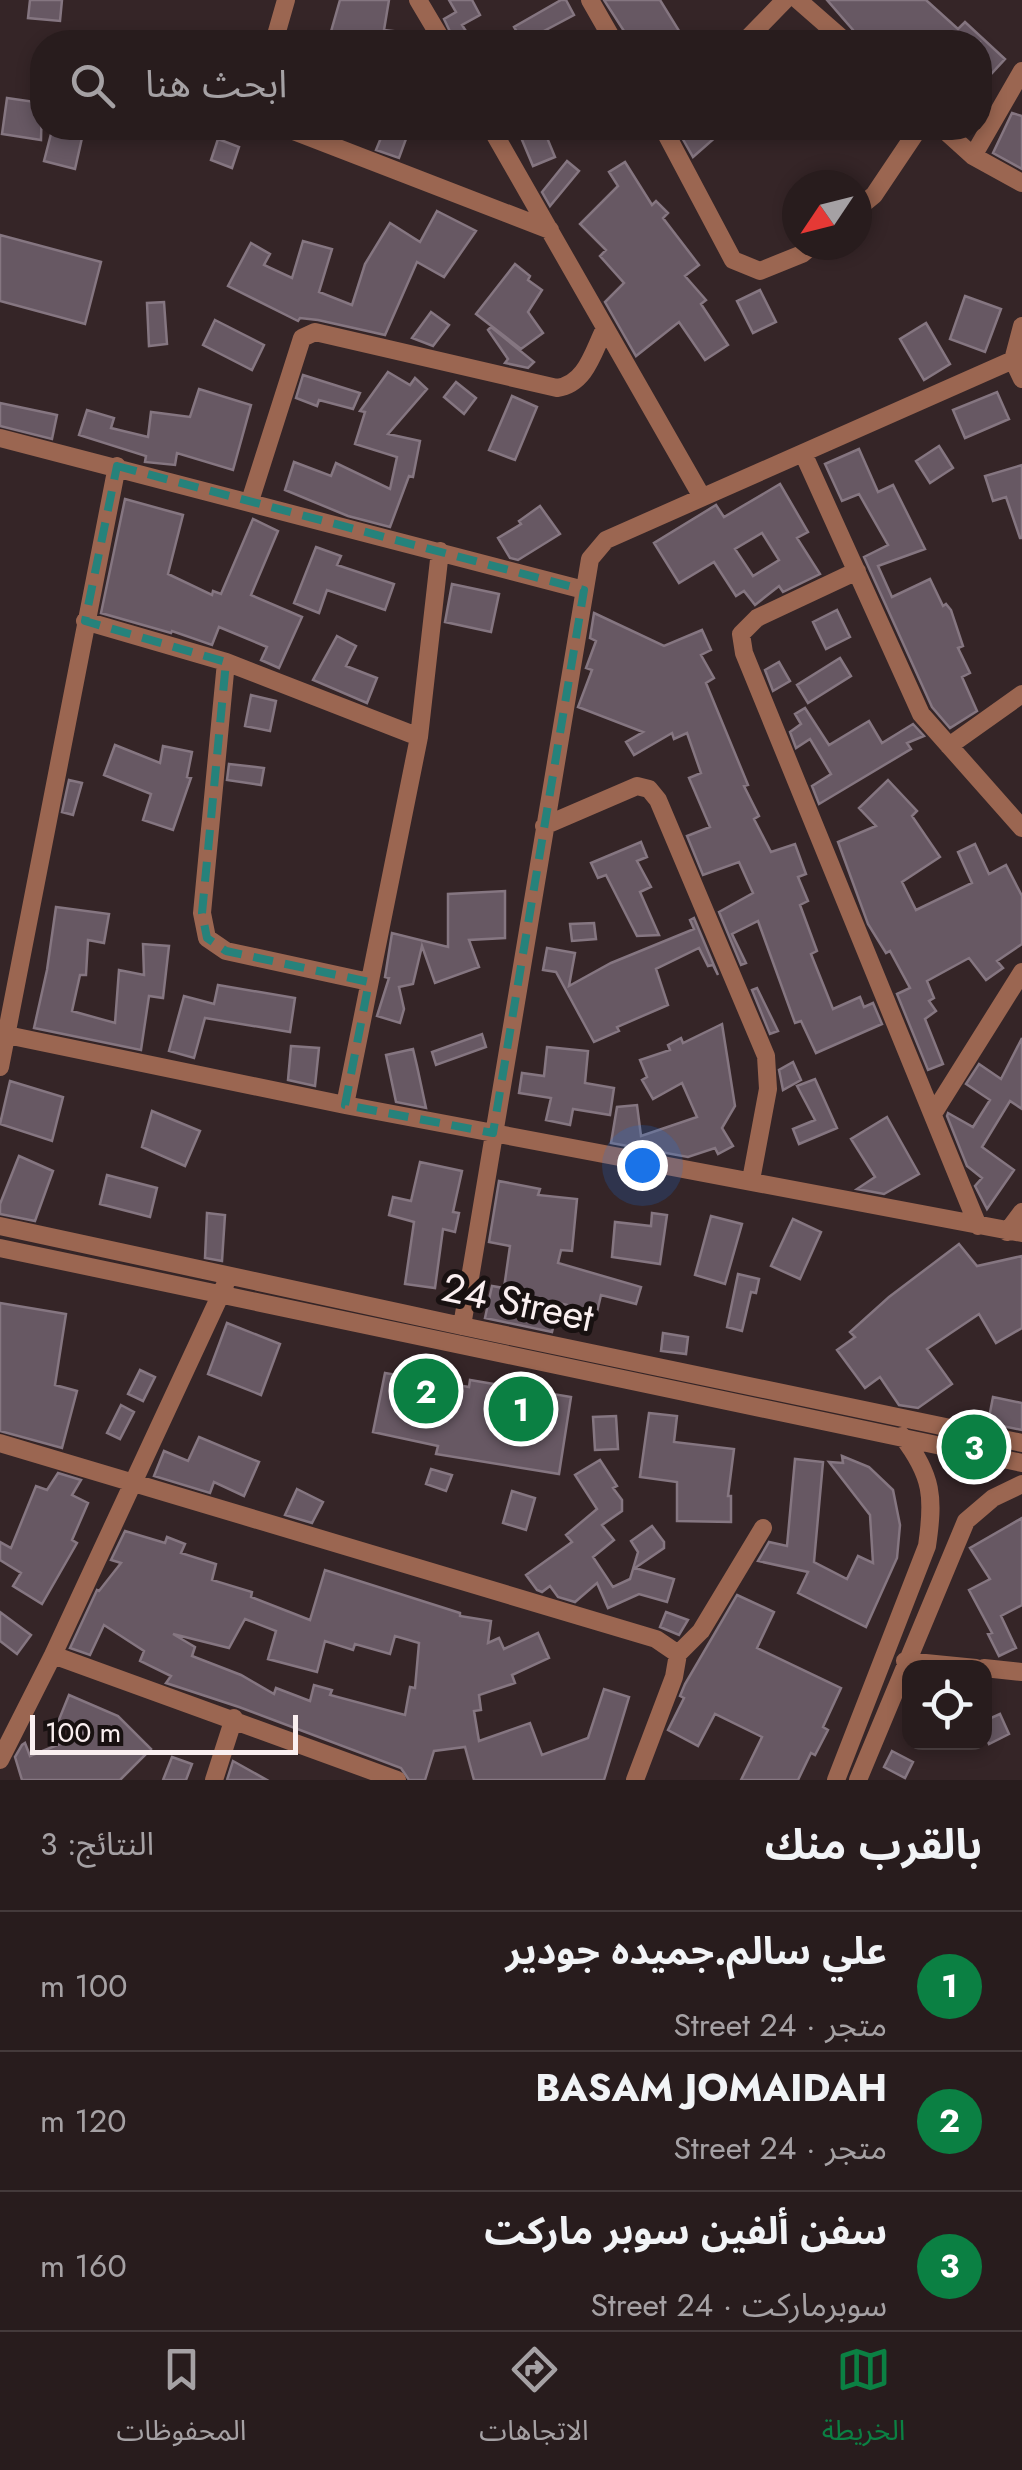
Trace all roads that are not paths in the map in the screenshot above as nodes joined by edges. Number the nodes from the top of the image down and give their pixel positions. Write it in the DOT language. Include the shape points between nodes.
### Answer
graph roads {
  1 [pos="286,0"];
  2 [pos="418,0"];
  3 [pos="590,0"];
  4 [pos="785,0"];
  5 [pos="798,0"];
  6 [pos="277,30"];
  7 [pos="436,30"];
  8 [pos="607,30"];
  9 [pos="756,30"];
  10 [pos="832,30"];
  11 [pos="1022,71"];
  12 [pos="992,123"];
  13 [pos="317,140"];
  14 [pos="498,140"];
  15 [pos="668,140"];
  16 [pos="911,140"];
  17 [pos="955,140"];
  18 [pos="982,140"];
  19 [pos="973,156"];
  20 [pos="1022,183"];
  21 [pos="872,197"];
  22 [pos="550,230"];
  23 [pos="787,260"];
  24 [pos="1022,326"];
  25 [pos="605,328"];
  26 [pos="1013,360"];
  27 [pos="1022,379"];
  28 [pos="0,438"];
  29 [pos="804,453"];
  30 [pos="117,466"];
  31 [pos="702,498"];
  32 [pos="250,501"];
  33 [pos="440,552"];
  34 [pos="856,571"];
  35 [pos="584,590"];
  36 [pos="85,622"];
  37 [pos="226,662"];
  38 [pos="1022,694"];
  39 [pos="419,737"];
  40 [pos="949,746"];
  41 [pos="544,826"];
  42 [pos="1022,828"];
  43 [pos="1022,972"];
  44 [pos="368,982"];
  45 [pos="7,1035"];
  46 [pos="0,1067"];
  47 [pos="345,1105"];
  48 [pos="933,1114"];
  49 [pos="493,1134"];
  50 [pos="751,1180"];
  51 [pos="1022,1212"];
  52 [pos="0,1226"];
  53 [pos="978,1226"];
  54 [pos="1015,1232"];
  55 [pos="0,1248"];
  56 [pos="231,1276"];
  57 [pos="220,1294"];
  58 [pos="462,1326"];
  59 [pos="902,1436"];
  60 [pos="1022,1442"];
  61 [pos="0,1443"];
  62 [pos="1022,1462"];
  63 [pos="132,1481"];
  64 [pos="1022,1484"];
  65 [pos="932,1512"];
  66 [pos="966,1521"];
  67 [pos="763,1528"];
  68 [pos="678,1654"];
  69 [pos="53,1656"];
  70 [pos="906,1660"];
  71 [pos="992,1669"];
  72 [pos="902,1671"];
  73 [pos="1022,1672"];
  74 [pos="234,1718"];
  75 [pos="0,1760"];
  76 [pos="214,1780"];
  77 [pos="398,1780"];
  78 [pos="635,1780"];
  79 [pos="836,1780"];
  80 [pos="858,1780"];
  1 -- 6 [label="street"];
  2 -- 7 [label="street"];
  3 -- 8 [label="street"];
  4 -- 9 [label="street"];
  5 -- 10 [label="street"];
  11 -- 12 [label="street"];
  13 -- 22 [label="street"];
  14 -- 22 [label="street"];
  15 -- 23 [label="street" via="733,260 760,271"];
  16 -- 21 [label="street"];
  17 -- 19 [label="street"];
  18 -- 19 [label="street"];
  19 -- 20 [label="street"];
  22 -- 25 [label="street"];
  24 -- 26 [label="street"];
  25 -- 31 [label="street"];
  25 -- 32 [label="street" via="581,377 557,388 315,332 302,338"];
  26 -- 27 [label="street"];
  26 -- 29 [label="street"];
  28 -- 30 [label="street"];
  29 -- 31 [label="street"];
  29 -- 34 [label="street"];
  30 -- 32 [label="street"];
  30 -- 36 [label="street"];
  31 -- 35 [label="street" via="606,540 590,559"];
  32 -- 33 [label="street"];
  33 -- 35 [label="street"];
  33 -- 39 [label="street"];
  34 -- 40 [label="street" via="921,714"];
  34 -- 48 [label="street" via="757,618 742,634 744,653"];
  35 -- 41 [label="street"];
  36 -- 37 [label="street"];
  36 -- 45 [label="street"];
  37 -- 39 [label="street"];
  37 -- 44 [label="street" via="202,913 207,938 226,952"];
  38 -- 40 [label="street"];
  39 -- 44 [label="street"];
  40 -- 42 [label="street"];
  41 -- 49 [label="street"];
  41 -- 50 [label="street" via="637,786 658,800 766,1056 768,1089"];
  43 -- 48 [label="street"];
  44 -- 47 [label="street"];
  45 -- 46 [label="street"];
  45 -- 47 [label="street"];
  47 -- 49 [label="street"];
  48 -- 53 [label="street"];
  49 -- 50 [label="street"];
  49 -- 58 [label="street"];
  50 -- 53 [label="street"];
  51 -- 54 [label="street"];
  52 -- 56 [label="street, 24 Street"];
  53 -- 54 [label="street"];
  55 -- 57 [label="street, 24 Street"];
  56 -- 57 [label="street"];
  56 -- 58 [label="street, 24 Street"];
  57 -- 59 [label="street, 24 Street"];
  57 -- 63 [label="street"];
  58 -- 60 [label="street, 24 Street"];
  59 -- 62 [label="street, 24 Street"];
  59 -- 65 [label="street" via="922,1461"];
  61 -- 63 [label="street"];
  63 -- 68 [label="street" via="656,1639"];
  63 -- 69 [label="street"];
  64 -- 66 [label="street"];
  65 -- 66 [label="street"];
  65 -- 79 [label="street" via="916,1582"];
  66 -- 70 [label="street"];
  67 -- 68 [label="street" via="700,1631"];
  68 -- 78 [label="street"];
  69 -- 74 [label="street"];
  69 -- 75 [label="street"];
  71 -- 73 [label="street"];
  72 -- 80 [label="street"];
  74 -- 76 [label="street"];
  74 -- 77 [label="street"];
}
